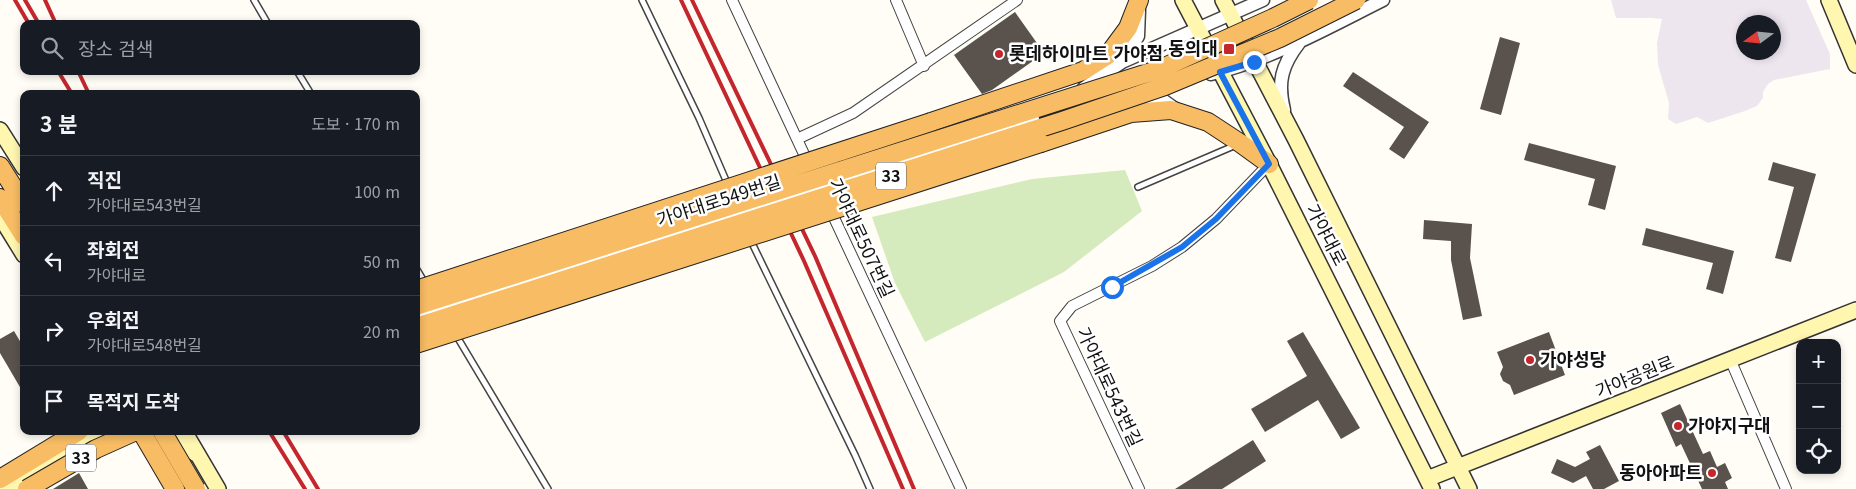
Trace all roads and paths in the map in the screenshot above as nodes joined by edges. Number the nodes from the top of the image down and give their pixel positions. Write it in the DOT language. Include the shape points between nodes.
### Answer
graph roads {
  1 [pos="254,0"];
  2 [pos="642,0"];
  3 [pos="732,0"];
  4 [pos="896,0"];
  5 [pos="1017,0"];
  6 [pos="1140,0"];
  7 [pos="1183,0"];
  8 [pos="1222,0"];
  9 [pos="1263,0"];
  10 [pos="1309,0"];
  11 [pos="1356,0"];
  12 [pos="1383,0"];
  13 [pos="1829,0"];
  14 [pos="1231,15"];
  15 [pos="266,20"];
  16 [pos="1198,29"];
  17 [pos="1301,40"];
  18 [pos="1122,62"];
  19 [pos="1254,62"];
  20 [pos="1856,65"];
  21 [pos="924,66"];
  22 [pos="1220,72"];
  23 [pos="299,75"];
  24 [pos="309,90"];
  25 [pos="1087,105"];
  26 [pos="1180,113"];
  27 [pos="1033,119"];
  28 [pos="1288,124"];
  29 [pos="0,130"];
  30 [pos="797,139"];
  31 [pos="1240,142"];
  32 [pos="20,162"];
  33 [pos="1269,164"];
  34 [pos="0,166"];
  35 [pos="1138,187"];
  36 [pos="0,198"];
  37 [pos="20,198"];
  38 [pos="0,216"];
  39 [pos="20,230"];
  40 [pos="20,248"];
  41 [pos="423,290"];
  42 [pos="434,298"];
  43 [pos="420,305"];
  44 [pos="1856,310"];
  45 [pos="420,314"];
  46 [pos="420,326"];
  47 [pos="420,343"];
  48 [pos="1730,359"];
  49 [pos="73,435"];
  50 [pos="95,435"];
  51 [pos="126,435"];
  52 [pos="136,435"];
  53 [pos="143,435"];
  54 [pos="164,435"];
  55 [pos="186,435"];
  56 [pos="198,455"];
  57 [pos="1458,467"];
  58 [pos="0,479"];
  59 [pos="164,483"];
  60 [pos="1430,484"];
  61 [pos="6,489"];
  62 [pos="28,489"];
  63 [pos="175,489"];
  64 [pos="196,489"];
  65 [pos="218,489"];
  66 [pos="548,489"];
  67 [pos="870,489"];
  68 [pos="961,489"];
  69 [pos="1138,489"];
  70 [pos="1469,489"];
  71 [pos="1786,489"];
  1 -- 15 [label="lane"];
  2 -- 67 [label="lane" via="699,118 754,248"];
  3 -- 30 [label="street, 가야대로507번길"];
  4 -- 21 [label="street"];
  5 -- 21 [label="street"];
  6 -- 18 [label="street" via="1138,36"];
  6 -- 41 [label="highway, bridge" via="1128,28 1108,55 1083,71"];
  7 -- 16 [label="main road, 가야대로"];
  8 -- 14 [label="main road, 가야대로"];
  9 -- 14 [label="street"];
  10 -- 43 [label="highway, 33, bridge" via="1160,69"];
  11 -- 46 [label="highway, 33, bridge" via="1280,38 1165,86"];
  12 -- 17 [label="street"];
  13 -- 20 [label="main road"];
  14 -- 16 [label="street"];
  14 -- 19 [label="main road, 가야대로"];
  16 -- 18 [label="street"];
  16 -- 22 [label="main road, 가야대로"];
  17 -- 19 [label="street"];
  17 -- 28 [label="street" via="1289,56 1281,81 1281,98"];
  18 -- 27 [label="street" via="1102,78"];
  19 -- 22 [label="street"];
  19 -- 28 [label="main road, 가야대로"];
  21 -- 30 [label="street" via="853,113"];
  22 -- 25 [label="street"];
  22 -- 33 [label="main road, 가야대로"];
  23 -- 24 [label="lane"];
  25 -- 26 [label="street" via="1164,101"];
  25 -- 27 [label="street"];
  26 -- 31 [label="highway" via="1208,122"];
  26 -- 47 [label="highway, bridge" via="1171,110 1131,113"];
  27 -- 45 [label="street, 가야대로549번길, bridge"];
  28 -- 57 [label="main road, 가야대로"];
  29 -- 32 [label="main road"];
  30 -- 68 [label="street, 가야대로507번길"];
  31 -- 33 [label="highway"];
  31 -- 35 [label="lane"];
  33 -- 60 [label="main road, 가야대로"];
  33 -- 69 [label="street, 가야대로543번길" via="1216,219 1182,247 1152,266 1072,306 1060,321"];
  34 -- 37 [label="highway"];
  36 -- 39 [label="highway"];
  38 -- 40 [label="main road"];
  42 -- 66 [label="lane"];
  44 -- 48 [label="main road, 가야공원로"];
  48 -- 57 [label="main road, 가야공원로"];
  48 -- 71 [label="street"];
  49 -- 58 [label="highway, 33"];
  50 -- 61 [label="main road"];
  51 -- 62 [label="highway, 33, bridge"];
  52 -- 59 [label="main road"];
  53 -- 63 [label="highway, bridge"];
  54 -- 64 [label="highway, bridge"];
  55 -- 56 [label="main road"];
  56 -- 59 [label="main road" via="177,442 160,452"];
  56 -- 65 [label="main road"];
  57 -- 60 [label="main road, 가야공원로"];
  57 -- 70 [label="main road, 가야대로"];
  58 -- 61 [label="lane"];
}
